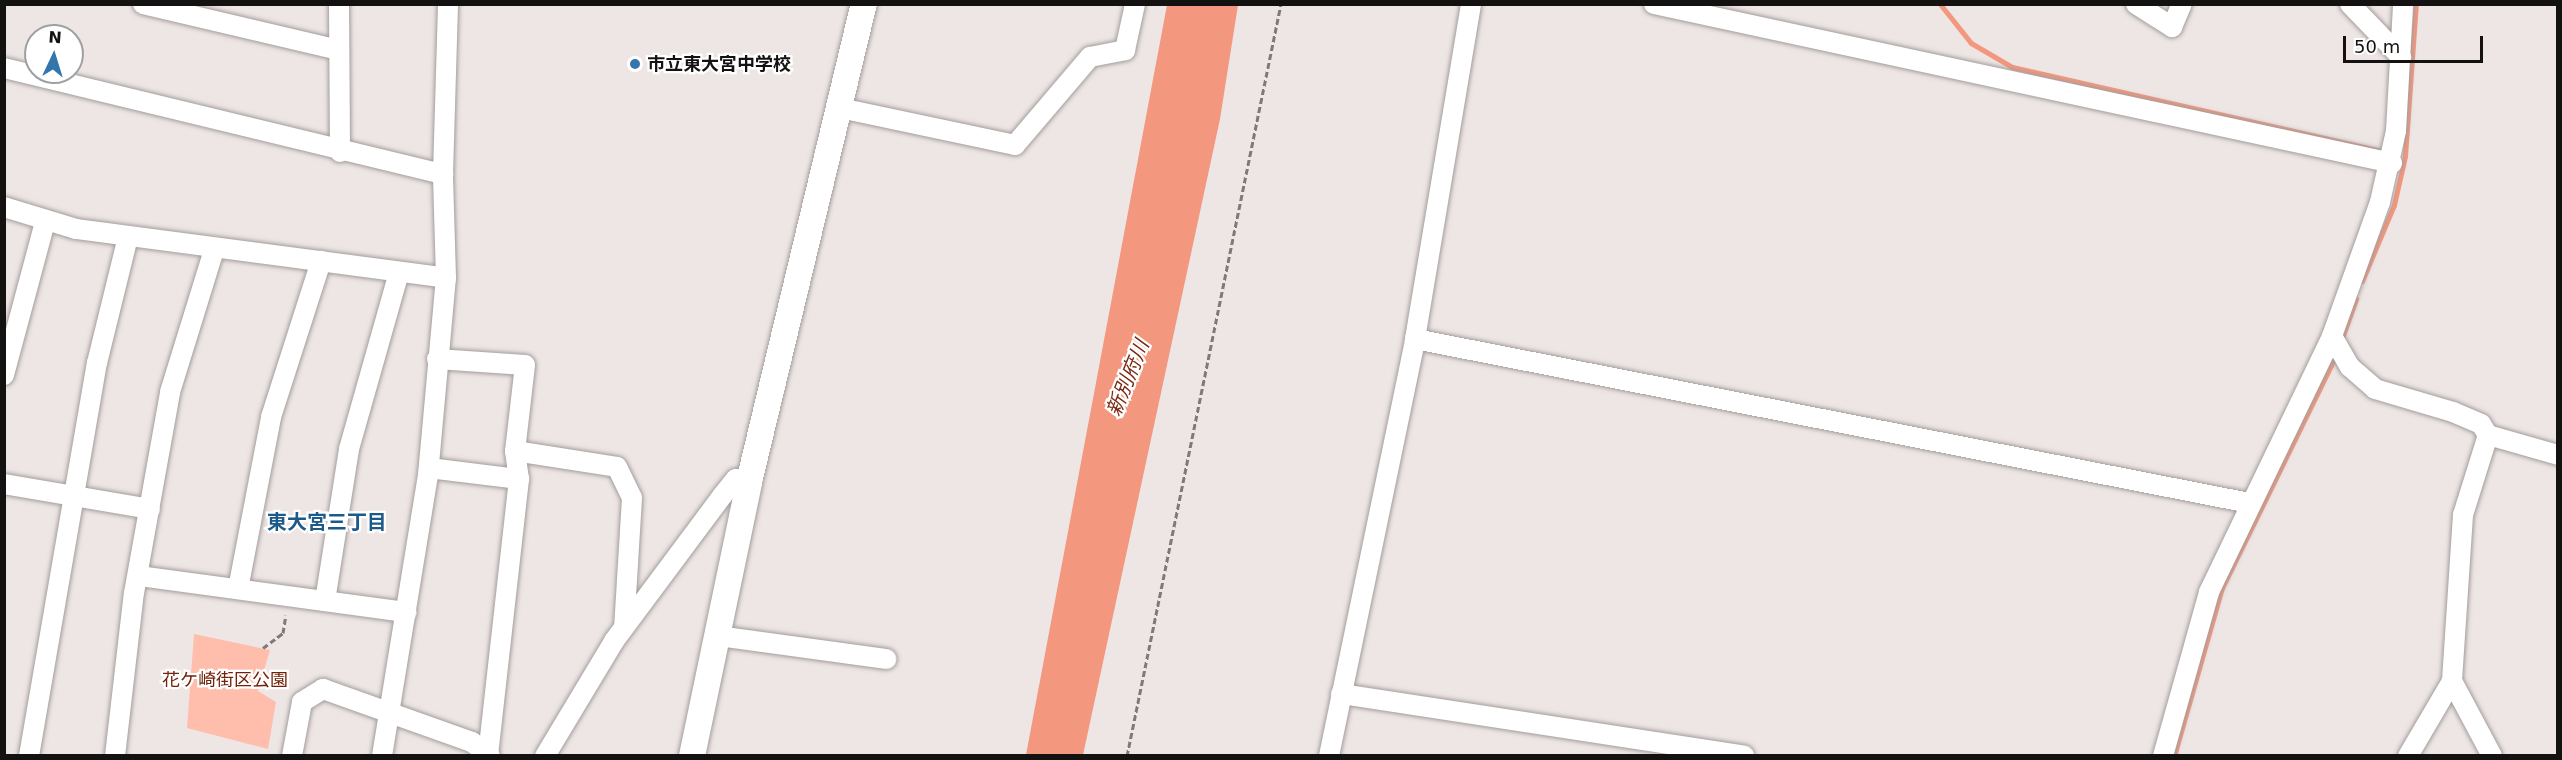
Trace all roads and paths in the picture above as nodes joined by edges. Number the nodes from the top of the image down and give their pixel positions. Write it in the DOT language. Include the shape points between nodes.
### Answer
graph roads {
  1 [pos="143,4"];
  2 [pos="339,4"];
  3 [pos="448,4"];
  4 [pos="864,4"];
  5 [pos="1135,4"];
  6 [pos="1281,4"];
  7 [pos="1471,4"];
  8 [pos="1654,4"];
  9 [pos="2136,4"];
  10 [pos="2182,4"];
  11 [pos="2350,4"];
  12 [pos="2403,4"];
  13 [pos="339,50"];
  14 [pos="2400,57"];
  15 [pos="5,72"];
  16 [pos="840,108"];
  17 [pos="340,152"];
  18 [pos="2392,163"];
  19 [pos="442,174"];
  20 [pos="4,207"];
  21 [pos="45,222"];
  22 [pos="128,237"];
  23 [pos="214,250"];
  24 [pos="321,261"];
  25 [pos="399,272"];
  26 [pos="446,278"];
  27 [pos="2332,336"];
  28 [pos="1415,339"];
  29 [pos="437,359"];
  30 [pos="4,375"];
  31 [pos="2488,435"];
  32 [pos="515,451"];
  33 [pos="2558,455"];
  34 [pos="429,468"];
  35 [pos="519,479"];
  36 [pos="749,482"];
  37 [pos="4,484"];
  38 [pos="72,497"];
  39 [pos="2249,502"];
  40 [pos="150,509"];
  41 [pos="139,576"];
  42 [pos="238,589"];
  43 [pos="289,596"];
  44 [pos="326,601"];
  45 [pos="407,612"];
  46 [pos="624,628"];
  47 [pos="718,636"];
  48 [pos="263,648"];
  49 [pos="886,659"];
  50 [pos="2452,681"];
  51 [pos="1341,694"];
  52 [pos="388,712"];
  53 [pos="489,755"];
  54 [pos="29,756"];
  55 [pos="115,756"];
  56 [pos="292,756"];
  57 [pos="381,756"];
  58 [pos="545,756"];
  59 [pos="692,756"];
  60 [pos="1127,756"];
  61 [pos="1329,756"];
  62 [pos="1744,756"];
  63 [pos="2163,756"];
  64 [pos="2408,756"];
  65 [pos="2492,756"];
  1 -- 13 [label="street"];
  2 -- 13 [label="street"];
  3 -- 19 [label="street"];
  4 -- 16 [label="street"];
  5 -- 16 [label="street" via="1125,50 1090,57 1015,145"];
  6 -- 60 [label="path"];
  7 -- 28 [label="street"];
  8 -- 18 [label="street"];
  9 -- 10 [label="street" via="2172,27"];
  11 -- 14 [label="street"];
  12 -- 14 [label="street"];
  13 -- 17 [label="street"];
  14 -- 18 [label="street"];
  15 -- 17 [label="street"];
  16 -- 36 [label="street"];
  17 -- 19 [label="street"];
  18 -- 27 [label="street"];
  19 -- 26 [label="street"];
  20 -- 21 [label="street"];
  21 -- 22 [label="street"];
  21 -- 30 [label="street"];
  22 -- 23 [label="street"];
  22 -- 38 [label="street"];
  23 -- 24 [label="street"];
  23 -- 40 [label="street" via="170,392"];
  24 -- 25 [label="street"];
  24 -- 42 [label="street" via="271,417"];
  25 -- 26 [label="street"];
  25 -- 44 [label="street" via="349,449"];
  26 -- 29 [label="street"];
  27 -- 31 [label="street" via="2350,367 2375,389 2453,412 2481,424"];
  27 -- 39 [label="street"];
  28 -- 39 [label="street"];
  28 -- 51 [label="street"];
  29 -- 32 [label="street" via="525,366"];
  29 -- 34 [label="street"];
  31 -- 33 [label="street"];
  31 -- 50 [label="street" via="2463,515"];
  32 -- 35 [label="street"];
  32 -- 46 [label="street" via="617,467 632,498"];
  34 -- 35 [label="street"];
  34 -- 45 [label="street"];
  35 -- 53 [label="street"];
  36 -- 46 [label="street" via="736,479 722,495"];
  36 -- 47 [label="street"];
  37 -- 38 [label="street"];
  38 -- 40 [label="street"];
  38 -- 54 [label="street"];
  39 -- 63 [label="street" via="2209,592"];
  40 -- 41 [label="street"];
  41 -- 42 [label="street"];
  41 -- 55 [label="street"];
  42 -- 43 [label="street"];
  43 -- 44 [label="street"];
  43 -- 48 [label="path" via="283,633"];
  44 -- 45 [label="street"];
  45 -- 52 [label="street"];
  46 -- 58 [label="street"];
  47 -- 49 [label="street"];
  47 -- 59 [label="street"];
  50 -- 64 [label="street"];
  50 -- 65 [label="street"];
  51 -- 61 [label="street"];
  51 -- 62 [label="street"];
  52 -- 53 [label="street" via="472,742"];
  52 -- 56 [label="street" via="323,689 302,702"];
  52 -- 57 [label="street"];
}
